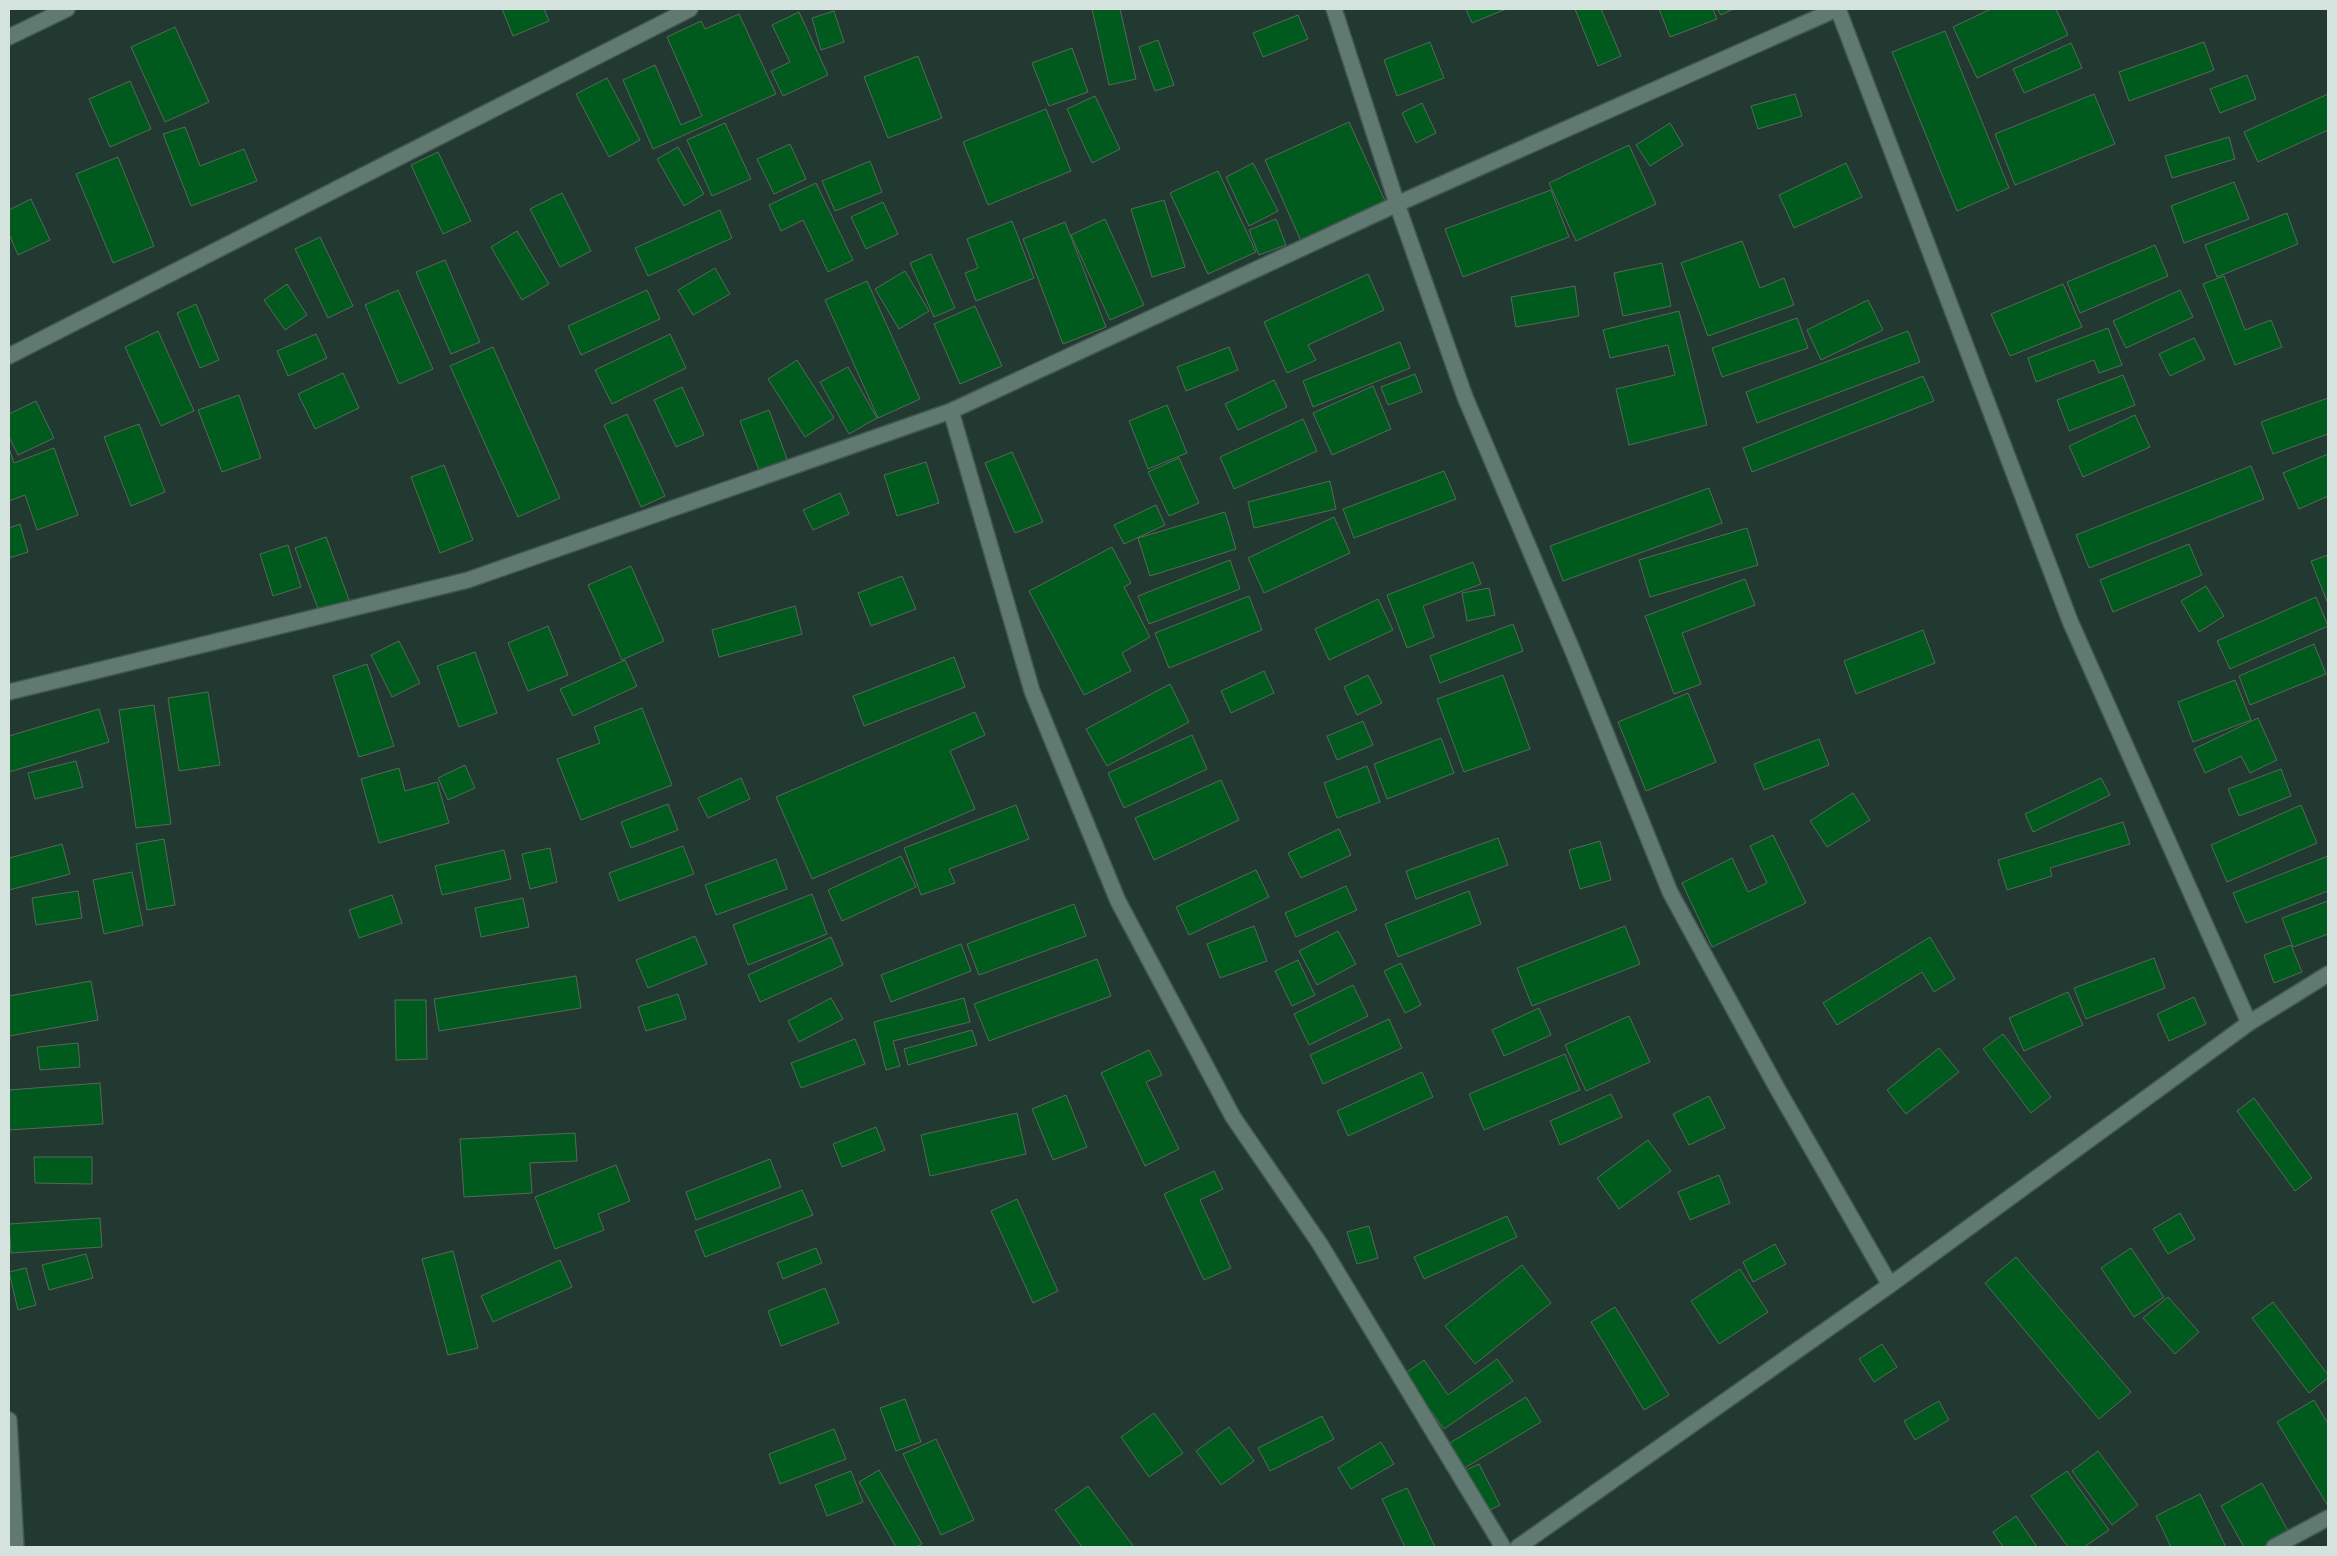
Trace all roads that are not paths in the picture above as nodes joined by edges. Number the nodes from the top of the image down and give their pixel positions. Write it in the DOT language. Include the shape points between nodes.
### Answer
graph roads {
  1 [pos="67,9"];
  2 [pos="690,9"];
  3 [pos="1334,9"];
  4 [pos="1838,9"];
  5 [pos="9,37"];
  6 [pos="1397,204"];
  7 [pos="9,356"];
  8 [pos="952,411"];
  9 [pos="9,692"];
  10 [pos="2328,974"];
  11 [pos="2249,1023"];
  12 [pos="1890,1285"];
  13 [pos="9,1420"];
  14 [pos="2328,1518"];
  15 [pos="16,1547"];
  16 [pos="1502,1547"];
  17 [pos="1518,1547"];
  18 [pos="2274,1547"];
  1 -- 5 [label="street"];
  2 -- 7 [label="street"];
  3 -- 6 [label="street"];
  4 -- 6 [label="street"];
  4 -- 11 [label="street" via="2070,621"];
  6 -- 8 [label="street"];
  6 -- 12 [label="street" via="1465,397 1670,892"];
  8 -- 9 [label="street" via="468,580"];
  8 -- 16 [label="street" via="1032,691 1118,901 1233,1117 1320,1244"];
  10 -- 11 [label="street"];
  11 -- 12 [label="street"];
  12 -- 17 [label="street"];
  13 -- 15 [label="street"];
  14 -- 18 [label="street"];
}
